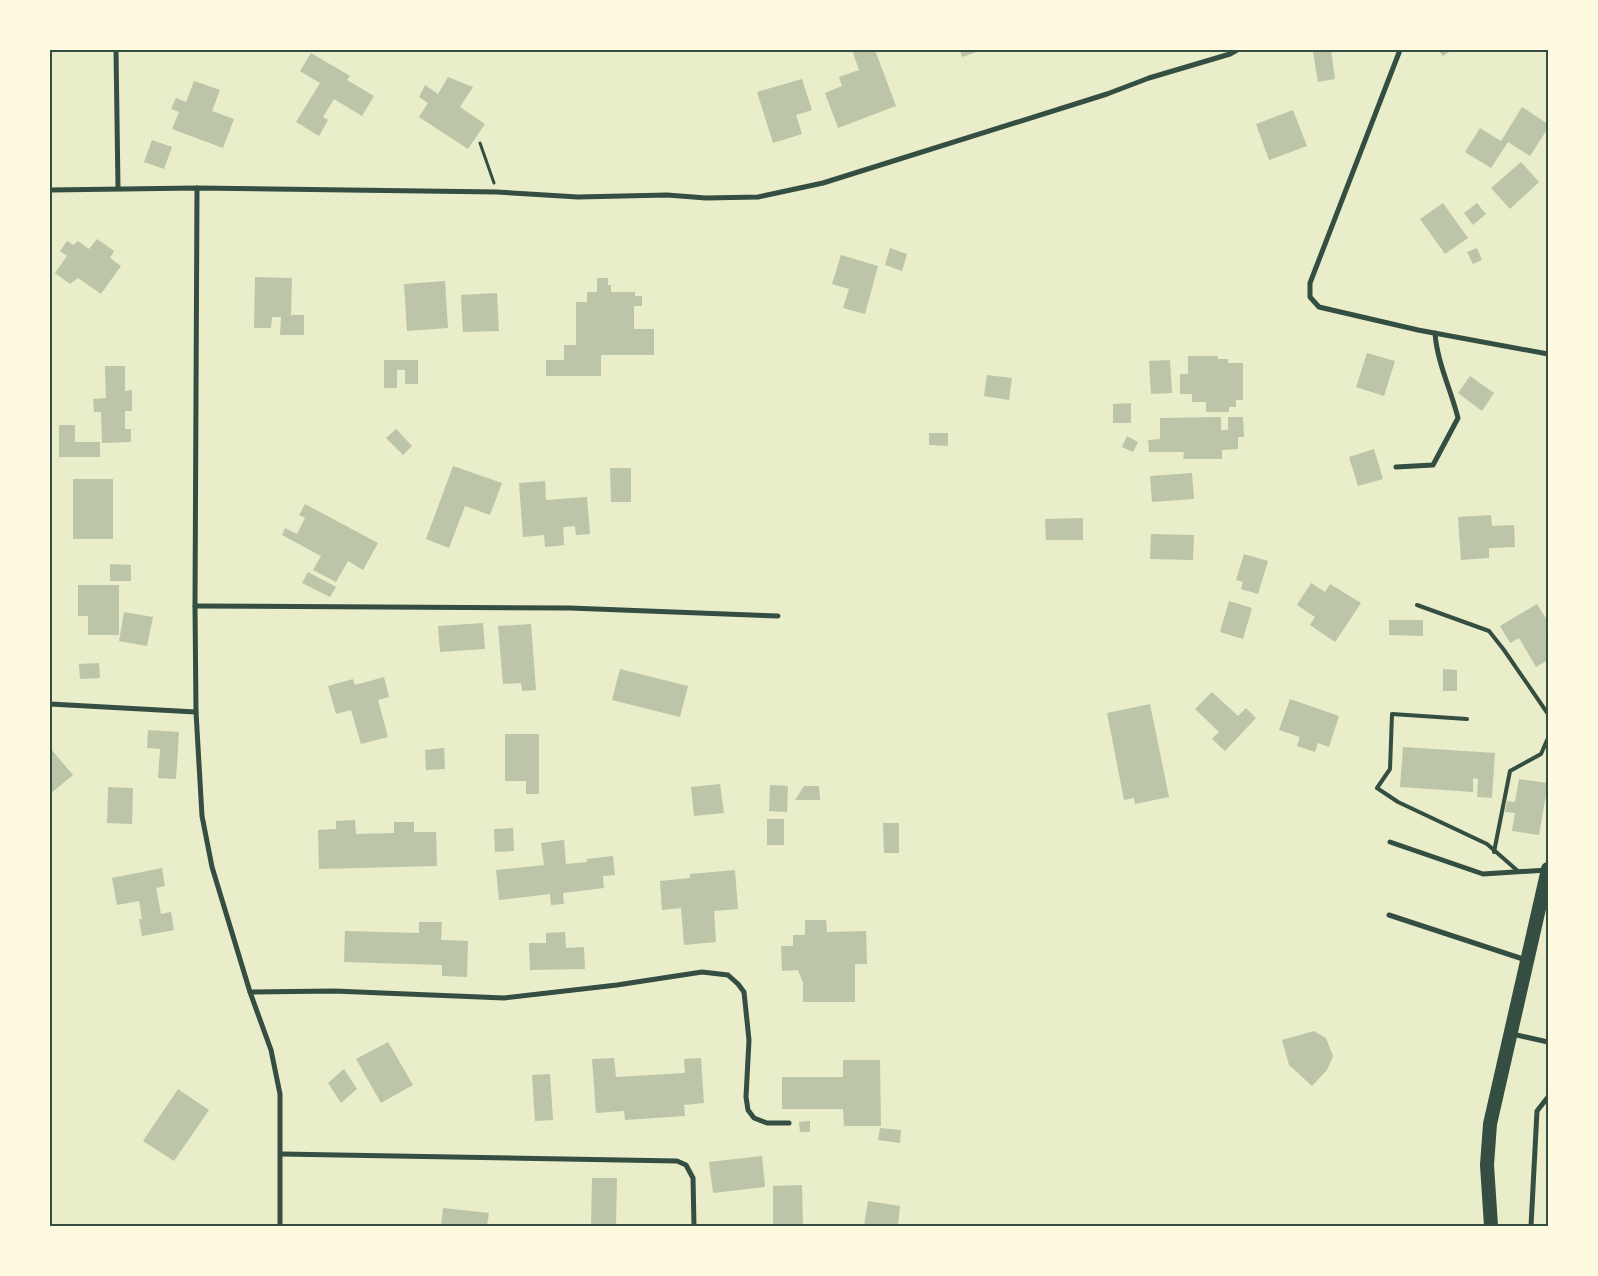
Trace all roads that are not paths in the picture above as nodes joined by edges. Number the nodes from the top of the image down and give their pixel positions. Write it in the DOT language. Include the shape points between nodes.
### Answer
graph roads {
  1 [pos="116,50"];
  2 [pos="1237,50"];
  3 [pos="1400,50"];
  4 [pos="118,188"];
  5 [pos="197,188"];
  6 [pos="50,190"];
  7 [pos="1435,333"];
  8 [pos="1548,354"];
  9 [pos="1396,467"];
  10 [pos="1416,605"];
  11 [pos="195,606"];
  12 [pos="778,616"];
  13 [pos="50,704"];
  14 [pos="196,712"];
  15 [pos="1548,714"];
  16 [pos="1467,719"];
  17 [pos="1548,738"];
  18 [pos="1390,842"];
  19 [pos="1494,852"];
  20 [pos="1548,870"];
  21 [pos="1519,872"];
  22 [pos="1389,914"];
  23 [pos="1528,961"];
  24 [pos="250,992"];
  25 [pos="1511,1034"];
  26 [pos="1548,1042"];
  27 [pos="1548,1097"];
  28 [pos="789,1123"];
  29 [pos="280,1154"];
  30 [pos="280,1226"];
  31 [pos="694,1226"];
  32 [pos="1491,1226"];
  33 [pos="1532,1226"];
  1 -- 4 [label="street"];
  2 -- 5 [label="street" via="823,183 758,197 578,197 497,192"];
  3 -- 7 [label="street" via="1310,283 1310,298 1319,307"];
  4 -- 5 [label="street"];
  4 -- 6 [label="street"];
  5 -- 11 [label="street"];
  7 -- 8 [label="street"];
  7 -- 9 [label="street" via="1436,348 1458,418 1433,465"];
  10 -- 15 [label="lane" via="1489,630"];
  11 -- 12 [label="street" via="570,608"];
  11 -- 14 [label="street"];
  13 -- 14 [label="street"];
  14 -- 24 [label="street" via="202,816 212,867"];
  16 -- 19 [label="lane" via="1392,714 1390,769 1377,788 1398,802 1487,844"];
  17 -- 19 [label="lane" via="1541,754 1510,771"];
  18 -- 21 [label="street" via="1483,874"];
  19 -- 21 [label="lane"];
  20 -- 21 [label="street"];
  20 -- 23 [label="highway"];
  22 -- 23 [label="street"];
  23 -- 25 [label="highway"];
  24 -- 28 [label="street" via="334,991 504,998 702,972 728,976 744,992 749,1040 748,1110 754,1118 767,1123"];
  24 -- 29 [label="street" via="271,1050 280,1094"];
  25 -- 26 [label="street"];
  25 -- 32 [label="highway" via="1490,1124 1487,1165"];
  27 -- 33 [label="street" via="1537,1111"];
  29 -- 30 [label="street"];
  29 -- 31 [label="street" via="677,1161 686,1165 692,1178"];
}
